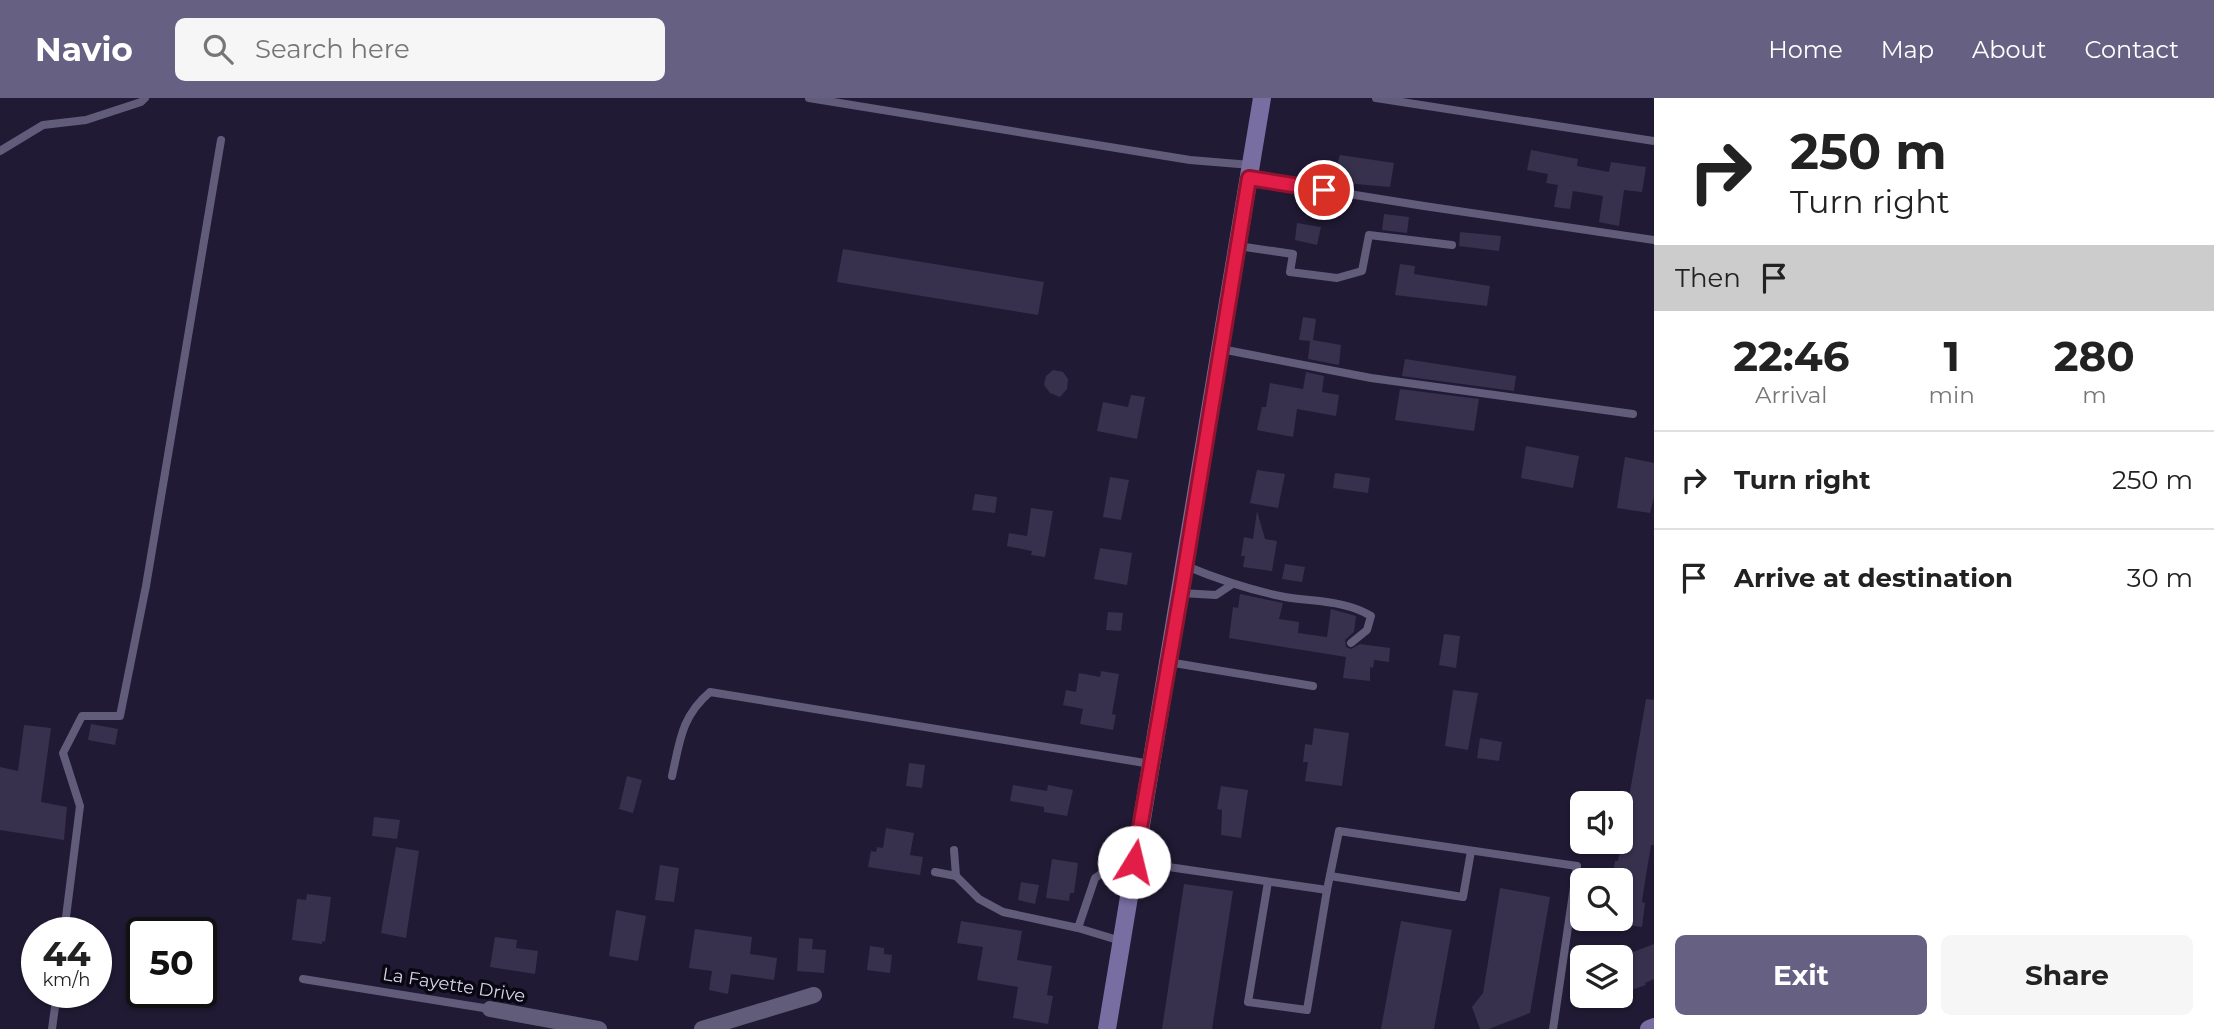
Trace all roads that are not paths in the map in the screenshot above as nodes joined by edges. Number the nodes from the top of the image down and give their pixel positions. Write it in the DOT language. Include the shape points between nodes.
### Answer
graph roads {
  1 [pos="145,98"];
  2 [pos="809,98"];
  3 [pos="1262,98"];
  4 [pos="1376,98"];
  5 [pos="221,140"];
  6 [pos="1654,141"];
  7 [pos="0,151"];
  8 [pos="1250,171"];
  9 [pos="1654,240"];
  10 [pos="1452,245"];
  11 [pos="1238,246"];
  12 [pos="1221,349"];
  13 [pos="1633,414"];
  14 [pos="1185,566"];
  15 [pos="1231,585"];
  16 [pos="1181,593"];
  17 [pos="1351,643"];
  18 [pos="1168,662"];
  19 [pos="1313,686"];
  20 [pos="1151,764"];
  21 [pos="672,776"];
  22 [pos="954,850"];
  23 [pos="1471,851"];
  24 [pos="1135,857"];
  25 [pos="935,872"];
  26 [pos="956,876"];
  27 [pos="1330,876"];
  28 [pos="1268,882"];
  29 [pos="1327,890"];
  30 [pos="66,917"];
  31 [pos="1078,928"];
  32 [pos="1121,941"];
  33 [pos="303,979"];
  34 [pos="814,995"];
  35 [pos="55,1008"];
  36 [pos="490,1009"];
  37 [pos="52,1029"];
  38 [pos="599,1029"];
  39 [pos="702,1029"];
  40 [pos="1107,1029"];
  41 [pos="1553,1029"];
  1 -- 7 [label="lane" via="86,120 43,125"];
  2 -- 8 [label="lane"];
  3 -- 8 [label="main road"];
  4 -- 6 [label="lane"];
  5 -- 30 [label="lane" via="120,716 82,716 63,753 80,806"];
  8 -- 9 [label="lane" via="1424,206"];
  8 -- 11 [label="main road"];
  10 -- 11 [label="lane" via="1369,235 1362,271 1336,278 1290,272 1293,254"];
  11 -- 12 [label="main road"];
  12 -- 13 [label="lane" via="1371,379"];
  12 -- 14 [label="main road"];
  14 -- 15 [label="lane"];
  14 -- 16 [label="main road"];
  15 -- 16 [label="lane" via="1216,595"];
  15 -- 17 [label="lane" via="1355,606 1371,616 1367,630"];
  16 -- 18 [label="main road"];
  18 -- 19 [label="lane"];
  18 -- 20 [label="main road"];
  20 -- 21 [label="lane" via="710,692 695,705 683,727"];
  20 -- 24 [label="main road"];
  22 -- 26 [label="lane"];
  23 -- 27 [label="lane" via="1339,831"];
  23 -- 27 [label="lane" via="1463,897"];
  23 -- 41 [label="lane" via="1577,866"];
  24 -- 28 [label="lane"];
  24 -- 31 [label="lane" via="1095,878"];
  24 -- 32 [label="main road"];
  25 -- 26 [label="lane"];
  26 -- 31 [label="lane" via="979,899 1003,912"];
  27 -- 29 [label="lane"];
  28 -- 29 [label="lane"];
  28 -- 29 [label="lane" via="1248,1002 1295,1009 1307,1010"];
  31 -- 32 [label="lane"];
  32 -- 40 [label="main road"];
  33 -- 36 [label="lane, La Fayette Drive"];
  34 -- 39 [label="street"];
  35 -- 37 [label="lane"];
  36 -- 38 [label="street, La Fayette Drive"];
}
